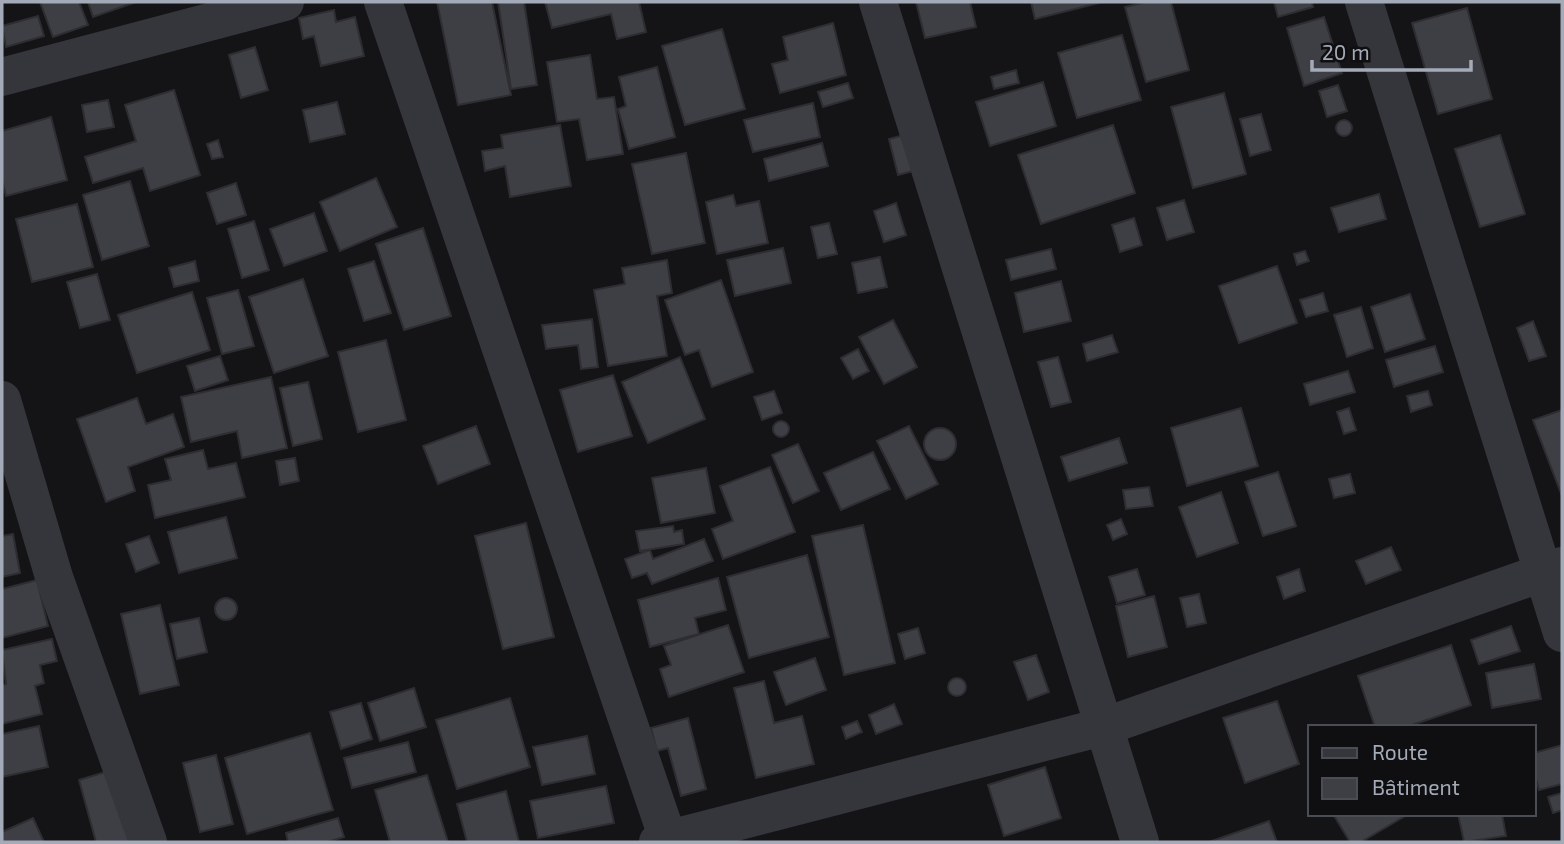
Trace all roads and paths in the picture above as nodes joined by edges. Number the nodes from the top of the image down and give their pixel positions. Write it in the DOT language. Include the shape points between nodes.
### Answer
graph roads {
  1 [pos="285,2"];
  2 [pos="383,2"];
  3 [pos="878,2"];
  4 [pos="1364,2"];
  5 [pos="2,77"];
  6 [pos="2,400"];
  7 [pos="1552,569"];
  8 [pos="1562,633"];
  9 [pos="1106,726"];
  10 [pos="665,841"];
  11 [pos="148,842"];
  12 [pos="1140,842"];
  1 -- 5 [label="street"];
  2 -- 10 [label="street"];
  3 -- 9 [label="street"];
  4 -- 7 [label="street"];
  6 -- 11 [label="street" via="54,577"];
  7 -- 8 [label="street"];
  7 -- 9 [label="street"];
  9 -- 10 [label="street"];
  9 -- 12 [label="street"];
}
